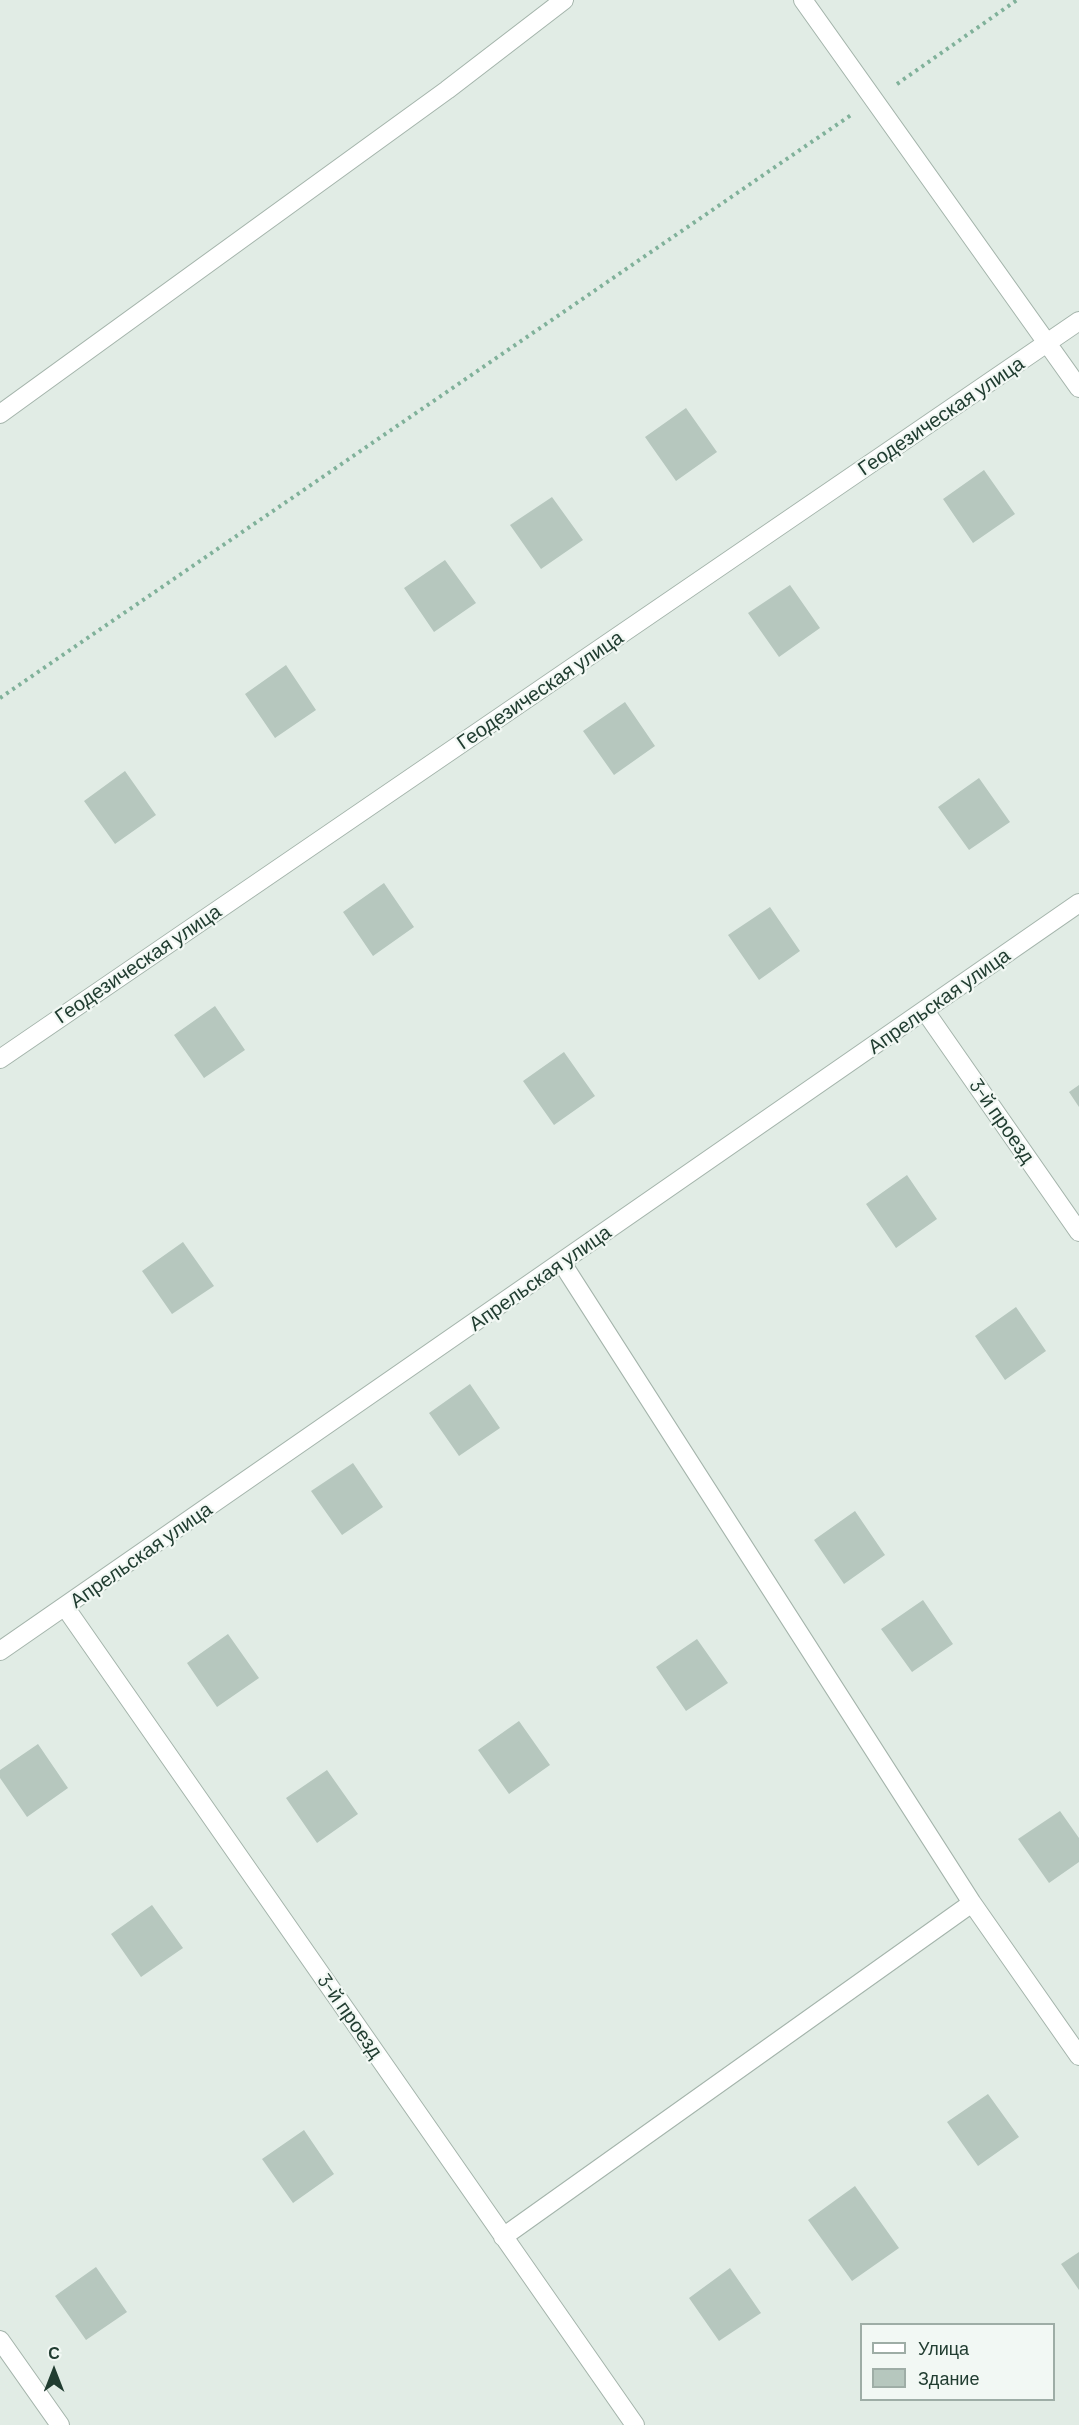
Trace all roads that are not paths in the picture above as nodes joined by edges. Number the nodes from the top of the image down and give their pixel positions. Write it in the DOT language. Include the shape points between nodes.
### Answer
graph roads {
  1 [pos="564,0"];
  2 [pos="803,0"];
  3 [pos="1079,321"];
  4 [pos="1047,343"];
  5 [pos="1079,388"];
  6 [pos="0,414"];
  7 [pos="1079,903"];
  8 [pos="925,1011"];
  9 [pos="0,1059"];
  10 [pos="1079,1232"];
  11 [pos="562,1263"];
  12 [pos="65,1607"];
  13 [pos="0,1651"];
  14 [pos="972,1903"];
  15 [pos="1079,2056"];
  16 [pos="503,2237"];
  17 [pos="0,2340"];
  18 [pos="60,2425"];
  19 [pos="635,2425"];
  1 -- 6 [label="street" via="447,90"];
  2 -- 4 [label="street"];
  3 -- 4 [label="street, Геодезическая улица"];
  4 -- 5 [label="street"];
  4 -- 9 [label="street, Геодезическая улица"];
  7 -- 8 [label="street, Апрельская улица"];
  8 -- 10 [label="street, 3-й проезд"];
  8 -- 11 [label="street, Апрельская улица"];
  11 -- 12 [label="street, Апрельская улица"];
  11 -- 14 [label="street"];
  12 -- 13 [label="street, Апрельская улица"];
  12 -- 16 [label="street, 3-й проезд"];
  14 -- 15 [label="street"];
  14 -- 16 [label="street"];
  16 -- 19 [label="street, 3-й проезд"];
  17 -- 18 [label="street"];
}
